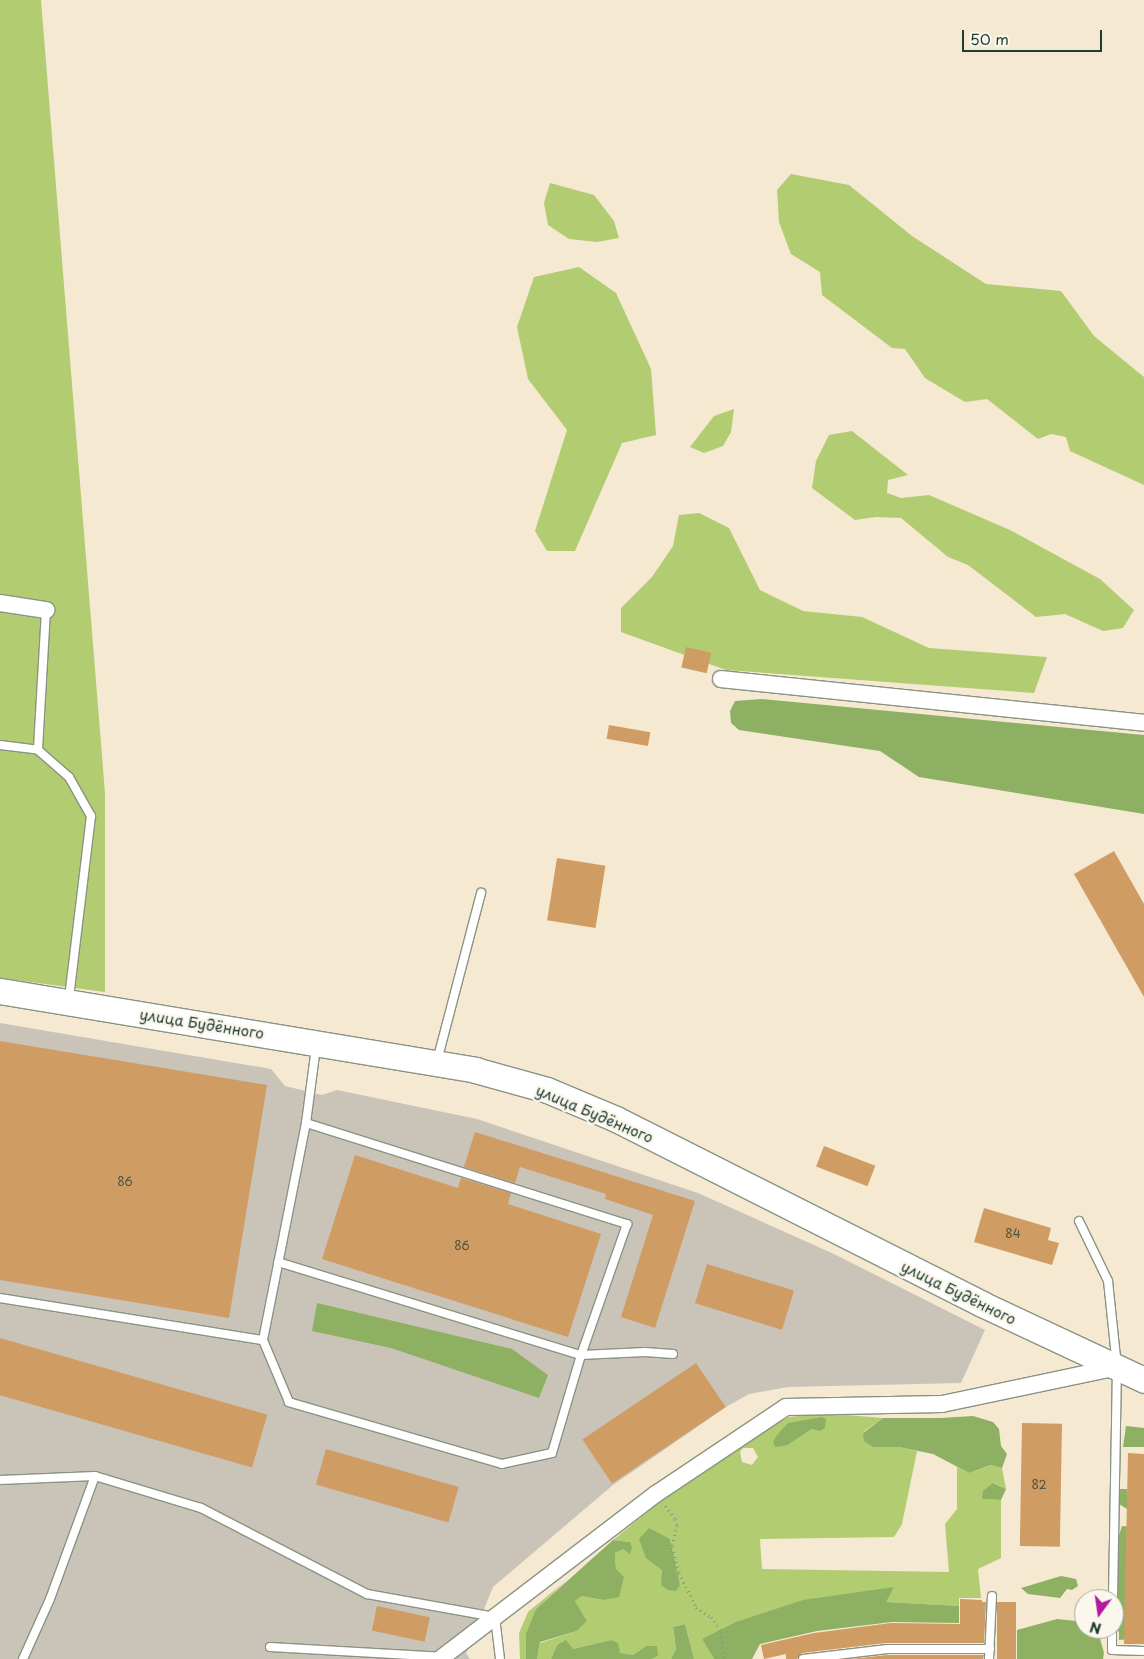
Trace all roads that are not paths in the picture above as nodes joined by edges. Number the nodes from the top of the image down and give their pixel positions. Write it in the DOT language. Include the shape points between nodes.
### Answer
graph roads {
  1 [pos="0,603"];
  2 [pos="46,610"];
  3 [pos="721,679"];
  4 [pos="1144,723"];
  5 [pos="0,745"];
  6 [pos="38,750"];
  7 [pos="481,893"];
  8 [pos="0,990"];
  9 [pos="69,1001"];
  10 [pos="317,1042"];
  11 [pos="437,1063"];
  12 [pos="306,1123"];
  13 [pos="1079,1221"];
  14 [pos="278,1262"];
  15 [pos="0,1298"];
  16 [pos="263,1340"];
  17 [pos="673,1354"];
  18 [pos="581,1355"];
  19 [pos="1117,1367"];
  20 [pos="1144,1380"];
  21 [pos="95,1476"];
  22 [pos="0,1480"];
  23 [pos="1113,1589"];
  24 [pos="992,1596"];
  25 [pos="495,1617"];
  26 [pos="1112,1639"];
  27 [pos="270,1647"];
  28 [pos="990,1649"];
  29 [pos="1144,1650"];
  30 [pos="442,1658"];
  31 [pos="23,1659"];
  32 [pos="500,1659"];
  33 [pos="804,1659"];
  34 [pos="989,1659"];
  1 -- 2 [label="street"];
  2 -- 6 [label="lane"];
  3 -- 4 [label="street"];
  5 -- 6 [label="lane"];
  6 -- 9 [label="lane" via="70,777 91,816"];
  7 -- 11 [label="lane"];
  8 -- 9 [label="main road, улица Будённого"];
  9 -- 10 [label="main road, улица Будённого"];
  10 -- 11 [label="main road, улица Будённого"];
  10 -- 12 [label="lane"];
  11 -- 19 [label="main road, улица Будённого" via="547,1090 616,1119 982,1304"];
  12 -- 14 [label="lane"];
  12 -- 18 [label="lane" via="627,1224"];
  13 -- 19 [label="lane" via="1108,1281"];
  14 -- 16 [label="lane"];
  14 -- 18 [label="lane"];
  15 -- 16 [label="lane"];
  16 -- 18 [label="lane" via="289,1402 502,1464 552,1453"];
  17 -- 18 [label="lane"];
  19 -- 20 [label="main road, улица Будённого"];
  19 -- 23 [label="lane"];
  19 -- 25 [label="street" via="942,1404 786,1407 656,1494"];
  21 -- 22 [label="lane"];
  21 -- 25 [label="lane" via="201,1508 367,1594"];
  21 -- 31 [label="lane" via="50,1599"];
  24 -- 28 [label="lane"];
  25 -- 30 [label="street"];
  25 -- 32 [label="lane"];
  26 -- 29 [label="lane" via="1112,1650"];
  27 -- 30 [label="lane"];
  28 -- 33 [label="lane" via="887,1649"];
  28 -- 34 [label="lane"];
}
